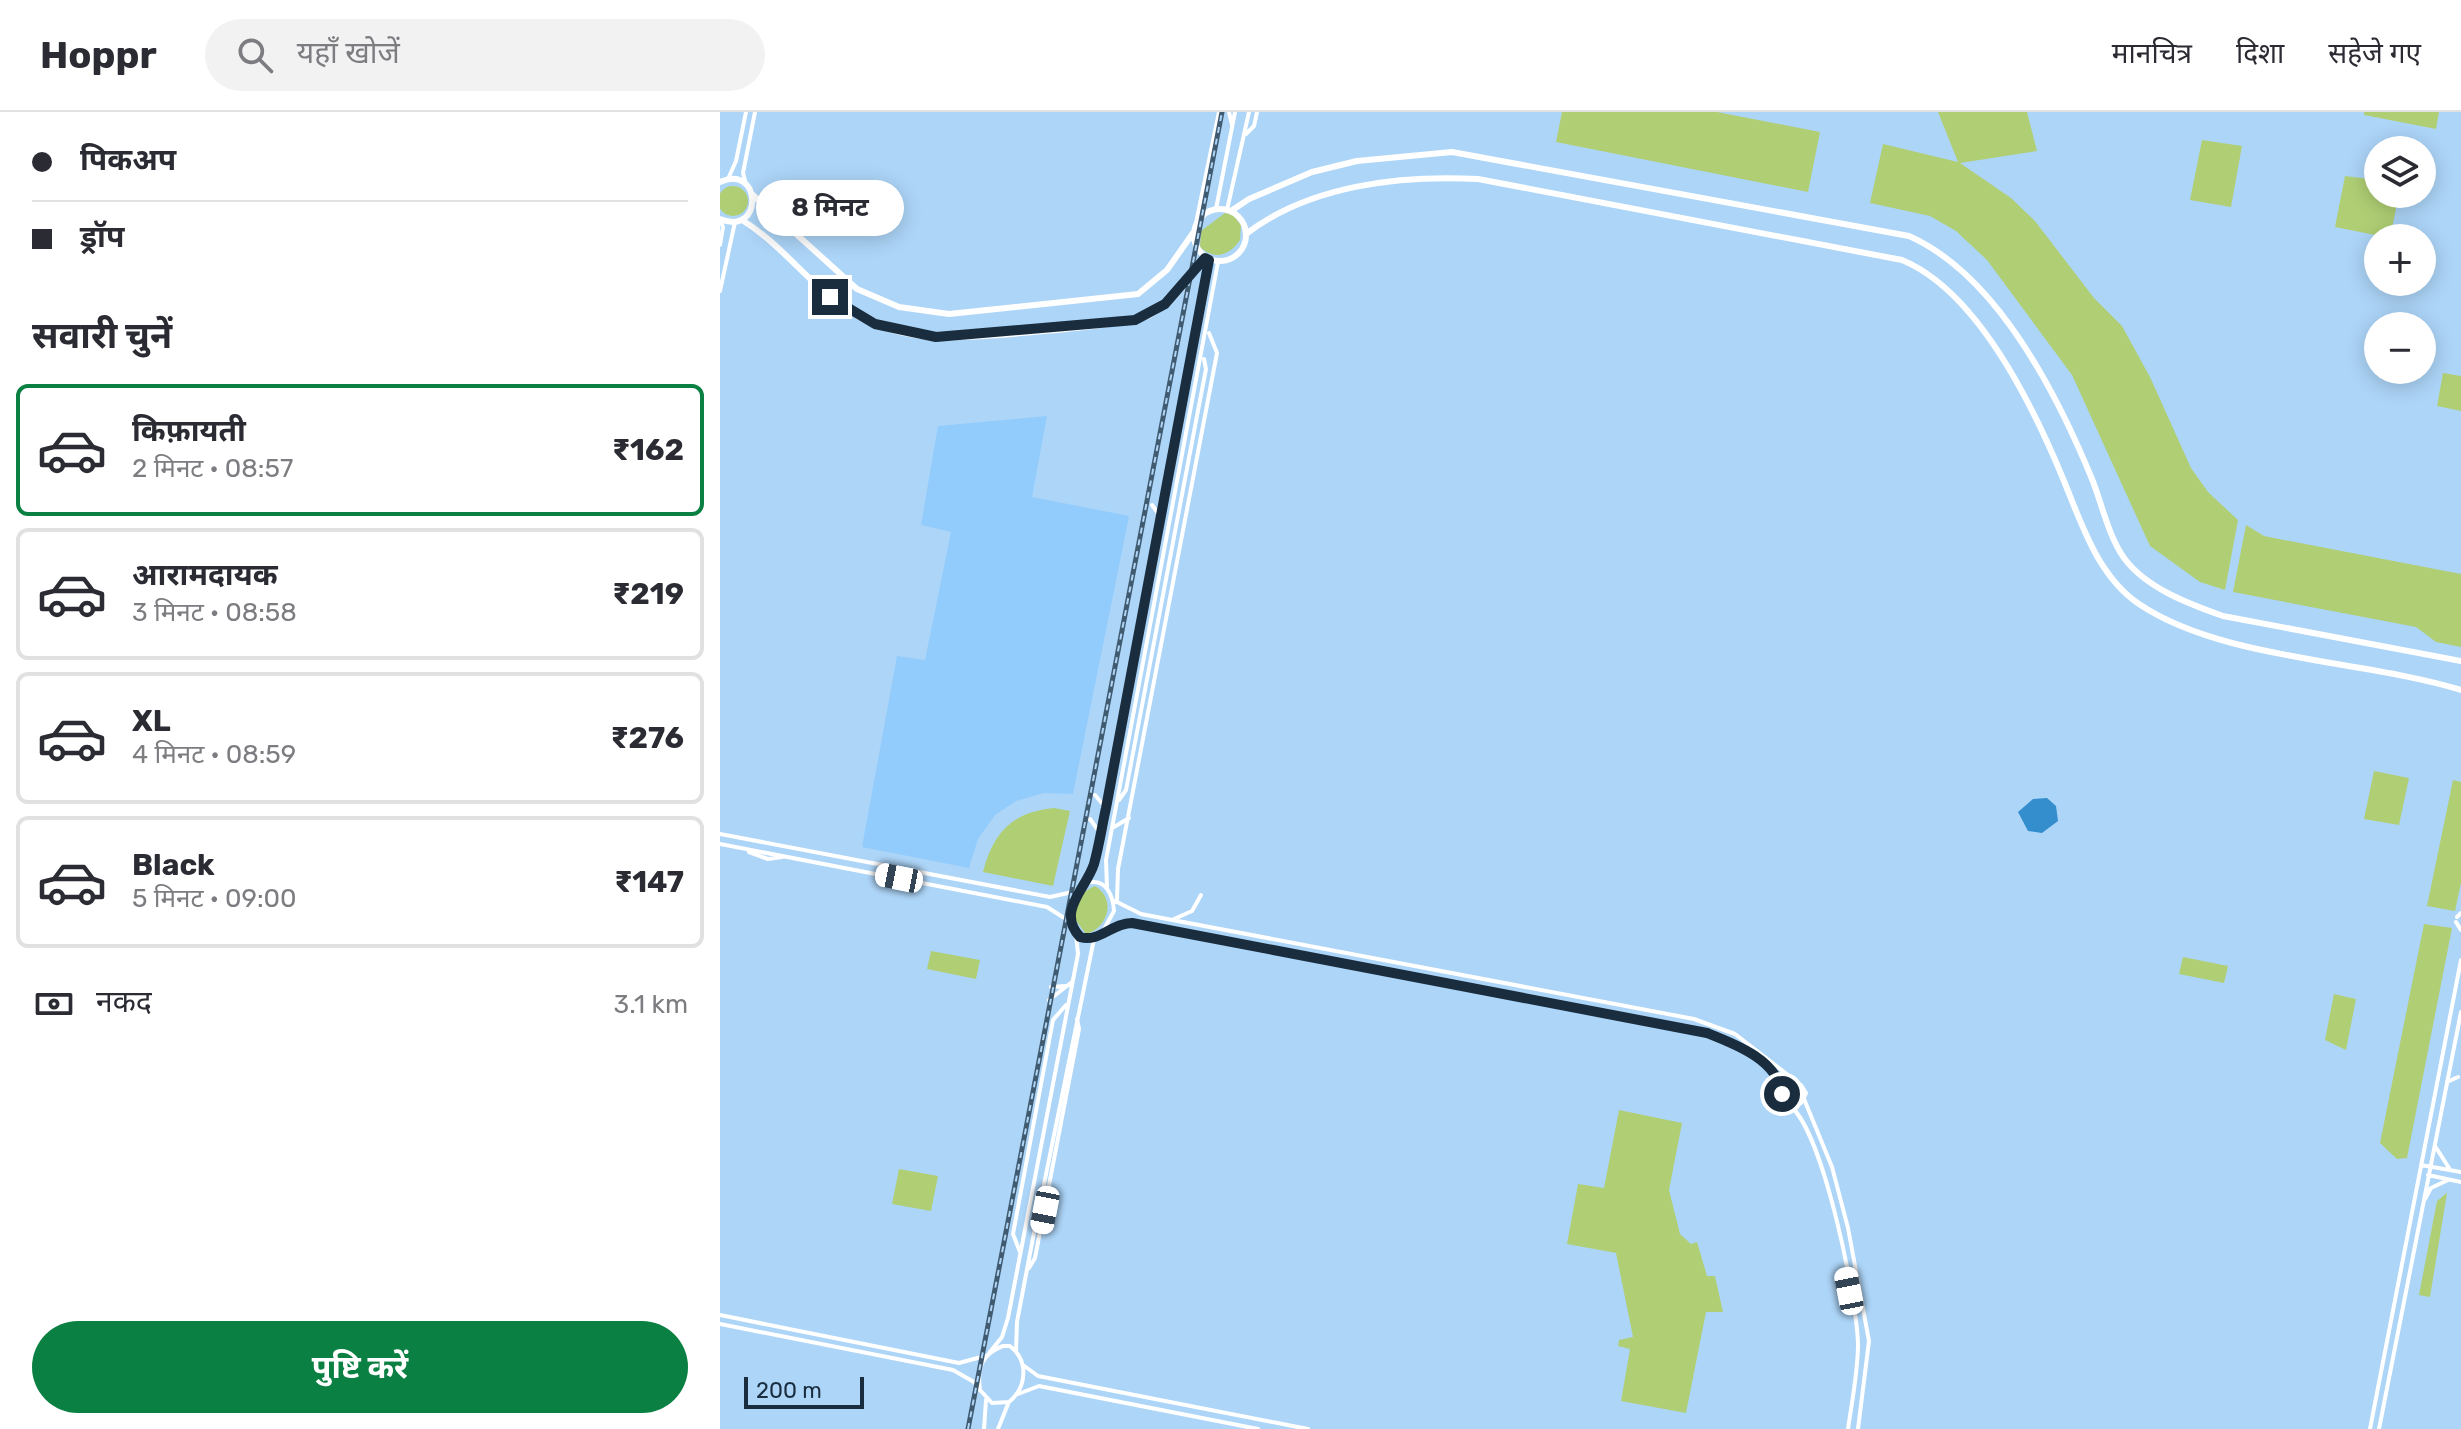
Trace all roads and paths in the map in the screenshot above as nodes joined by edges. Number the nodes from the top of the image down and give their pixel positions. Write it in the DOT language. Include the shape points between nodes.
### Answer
graph roads {
  1 [pos="746,112"];
  2 [pos="755,112"];
  3 [pos="1219,112"];
  4 [pos="1229,112"];
  5 [pos="1235,112"];
  6 [pos="1249,112"];
  7 [pos="1257,112"];
  8 [pos="1232,127"];
  9 [pos="1245,136"];
  10 [pos="723,180"];
  11 [pos="746,184"];
  12 [pos="753,195"];
  13 [pos="1216,209"];
  14 [pos="1229,211"];
  15 [pos="720,220"];
  16 [pos="739,221"];
  17 [pos="1196,223"];
  18 [pos="1193,233"];
  19 [pos="1246,234"];
  20 [pos="720,245"];
  21 [pos="1207,259"];
  22 [pos="1218,262"];
  23 [pos="720,291"];
  24 [pos="1208,331"];
  25 [pos="1152,505"];
  26 [pos="1162,517"];
  27 [pos="2461,661"];
  28 [pos="2461,690"];
  29 [pos="1095,795"];
  30 [pos="1106,808"];
  31 [pos="1129,818"];
  32 [pos="1090,819"];
  33 [pos="1112,828"];
  34 [pos="720,834"];
  35 [pos="1100,834"];
  36 [pos="720,844"];
  37 [pos="944,868"];
  38 [pos="943,876"];
  39 [pos="1087,883"];
  40 [pos="1107,887"];
  41 [pos="1077,891"];
  42 [pos="1201,895"];
  43 [pos="1115,901"];
  44 [pos="2458,917"];
  45 [pos="1172,920"];
  46 [pos="1073,926"];
  47 [pos="2461,930"];
  48 [pos="1076,933"];
  49 [pos="1102,933"];
  50 [pos="1094,939"];
  51 [pos="2461,960"];
  52 [pos="1072,982"];
  53 [pos="1065,986"];
  54 [pos="1051,987"];
  55 [pos="1049,1000"];
  56 [pos="1068,1004"];
  57 [pos="2461,1012"];
  58 [pos="2451,1062"];
  59 [pos="2459,1068"];
  60 [pos="2458,1077"];
  61 [pos="2447,1082"];
  62 [pos="1799,1083"];
  63 [pos="1782,1094"];
  64 [pos="1804,1099"];
  65 [pos="1787,1104"];
  66 [pos="2434,1143"];
  67 [pos="2421,1165"];
  68 [pos="2430,1166"];
  69 [pos="2452,1171"];
  70 [pos="2461,1172"];
  71 [pos="2419,1174"];
  72 [pos="2428,1175"];
  73 [pos="2450,1180"];
  74 [pos="2461,1182"];
  75 [pos="2423,1201"];
  76 [pos="1020,1252"];
  77 [pos="720,1315"];
  78 [pos="720,1324"];
  79 [pos="1016,1351"];
  80 [pos="988,1354"];
  81 [pos="1023,1365"];
  82 [pos="980,1390"];
  83 [pos="1018,1394"];
  84 [pos="985,1399"];
  85 [pos="1009,1402"];
  86 [pos="984,1429"];
  87 [pos="998,1429"];
  88 [pos="1258,1429"];
  89 [pos="1308,1429"];
  90 [pos="1848,1429"];
  91 [pos="1858,1429"];
  92 [pos="2370,1429"];
  93 [pos="2379,1429"];
  1 -- 10 [label="street" via="736,161"];
  2 -- 11 [label="street" via="743,173"];
  3 -- 17 [label="street"];
  4 -- 8 [label="street"];
  5 -- 8 [label="street"];
  6 -- 9 [label="street"];
  7 -- 9 [label="street"];
  8 -- 13 [label="street"];
  9 -- 14 [label="street"];
  10 -- 11 [label="main road"];
  11 -- 12 [label="main road"];
  12 -- 16 [label="main road" via="752,209"];
  12 -- 18 [label="main road" via="857,289 899,307 949,314 1138,294 1167,270"];
  13 -- 14 [label="main road"];
  13 -- 17 [label="main road"];
  14 -- 19 [label="main road" via="1241,220"];
  14 -- 27 [label="main road" via="1312,172 1371,159 1452,152 1909,236 1962,271 2034,360 2123,555 2141,574 2190,604 2223,616"];
  15 -- 16 [label="main road"];
  15 -- 20 [label="street"];
  16 -- 21 [label="main road" via="764,235 846,309 875,324 936,337 1135,320 1165,304"];
  16 -- 23 [label="street"];
  17 -- 18 [label="main road"];
  18 -- 21 [label="main road" via="1195,246"];
  19 -- 22 [label="main road" via="1236,256"];
  19 -- 28 [label="main road" via="1276,215 1351,188 1436,177 1478,179 1902,260 1941,285 2007,364 2102,566 2137,603 2194,632"];
  21 -- 22 [label="main road"];
  21 -- 26 [label="street"];
  22 -- 24 [label="street"];
  24 -- 31 [label="street" via="1217,353"];
  24 -- 33 [label="street"];
  25 -- 26 [label="street"];
  26 -- 30 [label="street"];
  29 -- 30 [label="street"];
  30 -- 35 [label="street"];
  31 -- 33 [label="street"];
  31 -- 43 [label="street"];
  32 -- 35 [label="street"];
  33 -- 40 [label="street"];
  34 -- 38 [label="street"];
  35 -- 39 [label="street"];
  36 -- 46 [label="street" via="1047,907"];
  37 -- 38 [label="street"];
  38 -- 41 [label="street" via="1055,897"];
  39 -- 40 [label="street"];
  39 -- 41 [label="street"];
  40 -- 43 [label="street"];
  41 -- 46 [label="street" via="1071,905"];
  42 -- 45 [label="street" via="1192,911"];
  43 -- 45 [label="street" via="1133,912"];
  43 -- 49 [label="street" via="1114,915"];
  44 -- 47 [label="street"];
  45 -- 62 [label="street" via="1694,1019 1735,1034"];
  46 -- 48 [label="street"];
  48 -- 50 [label="street"];
  48 -- 52 [label="street"];
  49 -- 50 [label="street"];
  49 -- 63 [label="street" via="1132,923 1707,1033 1760,1060 1778,1078"];
  50 -- 79 [label="street" via="1017,1322"];
  51 -- 67 [label="street"];
  52 -- 53 [label="street"];
  52 -- 56 [label="street"];
  53 -- 54 [label="street"];
  53 -- 55 [label="street"];
  56 -- 76 [label="street"];
  56 -- 76 [label="street" via="1053,1020 1013,1234"];
  57 -- 58 [label="street"];
  58 -- 59 [label="street"];
  58 -- 61 [label="street"];
  60 -- 61 [label="street"];
  61 -- 66 [label="street"];
  62 -- 63 [label="street" via="1788,1084"];
  62 -- 64 [label="street"];
  63 -- 65 [label="street"];
  64 -- 65 [label="street"];
  64 -- 91 [label="street" via="1832,1167 1869,1341"];
  65 -- 90 [label="street" via="1804,1122 1823,1170 1855,1317 1858,1359"];
  66 -- 68 [label="street"];
  66 -- 69 [label="street"];
  67 -- 68 [label="street"];
  67 -- 71 [label="street"];
  68 -- 69 [label="street"];
  68 -- 72 [label="street"];
  69 -- 70 [label="street"];
  71 -- 72 [label="street"];
  71 -- 92 [label="street"];
  72 -- 73 [label="street"];
  72 -- 75 [label="street"];
  73 -- 74 [label="street"];
  73 -- 75 [label="street" via="2433,1187"];
  75 -- 93 [label="street"];
  76 -- 80 [label="street" via="1008,1318"];
  77 -- 80 [label="street" via="959,1363"];
  78 -- 82 [label="street" via="953,1370"];
  79 -- 80 [label="street" via="1003,1346"];
  79 -- 81 [label="street"];
  80 -- 82 [label="street" via="978,1376"];
  81 -- 83 [label="street"];
  81 -- 89 [label="street" via="1038,1376"];
  82 -- 84 [label="street"];
  83 -- 85 [label="street"];
  83 -- 88 [label="street" via="1039,1386"];
  84 -- 85 [label="street"];
  84 -- 86 [label="street"];
  85 -- 87 [label="street"];
}
